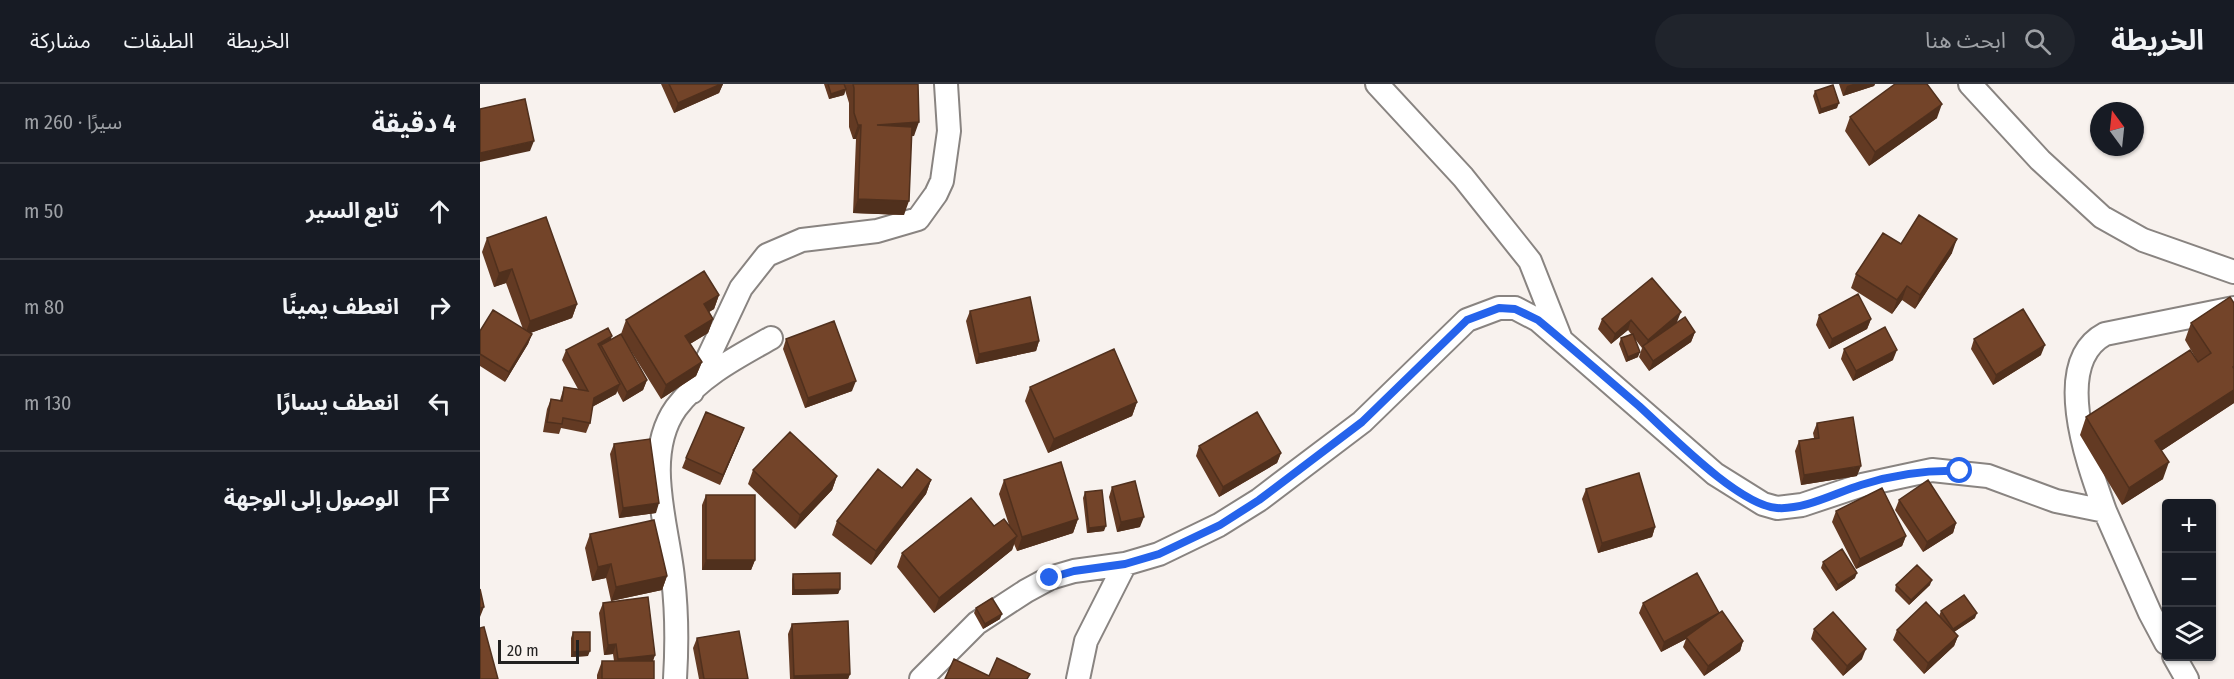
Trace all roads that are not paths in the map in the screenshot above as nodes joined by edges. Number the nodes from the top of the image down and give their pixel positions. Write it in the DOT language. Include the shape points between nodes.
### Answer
graph roads {
  1 [pos="946,84"];
  2 [pos="1377,84"];
  3 [pos="1970,84"];
  4 [pos="2234,272"];
  5 [pos="2234,308"];
  6 [pos="771,338"];
  7 [pos="1561,339"];
  8 [pos="692,392"];
  9 [pos="2105,511"];
  10 [pos="1125,564"];
  11 [pos="2162,636"];
  12 [pos="2176,661"];
  13 [pos="675,679"];
  14 [pos="921,679"];
  15 [pos="1078,679"];
  16 [pos="2187,679"];
  1 -- 8 [label="street" via="949,132 942,181 918,219 899,226 802,240 767,255 741,288"];
  2 -- 7 [label="street" via="1463,177 1530,261"];
  3 -- 4 [label="street" via="2040,160 2102,217 2143,240"];
  5 -- 9 [label="street" via="2105,334 2086,349 2078,375 2080,426"];
  6 -- 8 [label="street" via="714,371"];
  7 -- 9 [label="street" via="1715,474 1763,504 1777,508 1802,505 1862,485 1932,470 1988,476 2056,501"];
  7 -- 10 [label="street" via="1538,320 1515,309 1499,308 1467,320 1362,422 1259,500 1190,540"];
  8 -- 13 [label="street" via="677,408 661,444 661,494 673,579"];
  9 -- 11 [label="street"];
  10 -- 14 [label="street" via="1074,571 1026,591 977,623"];
  10 -- 15 [label="street" via="1086,641"];
  12 -- 16 [label="street"];
}
